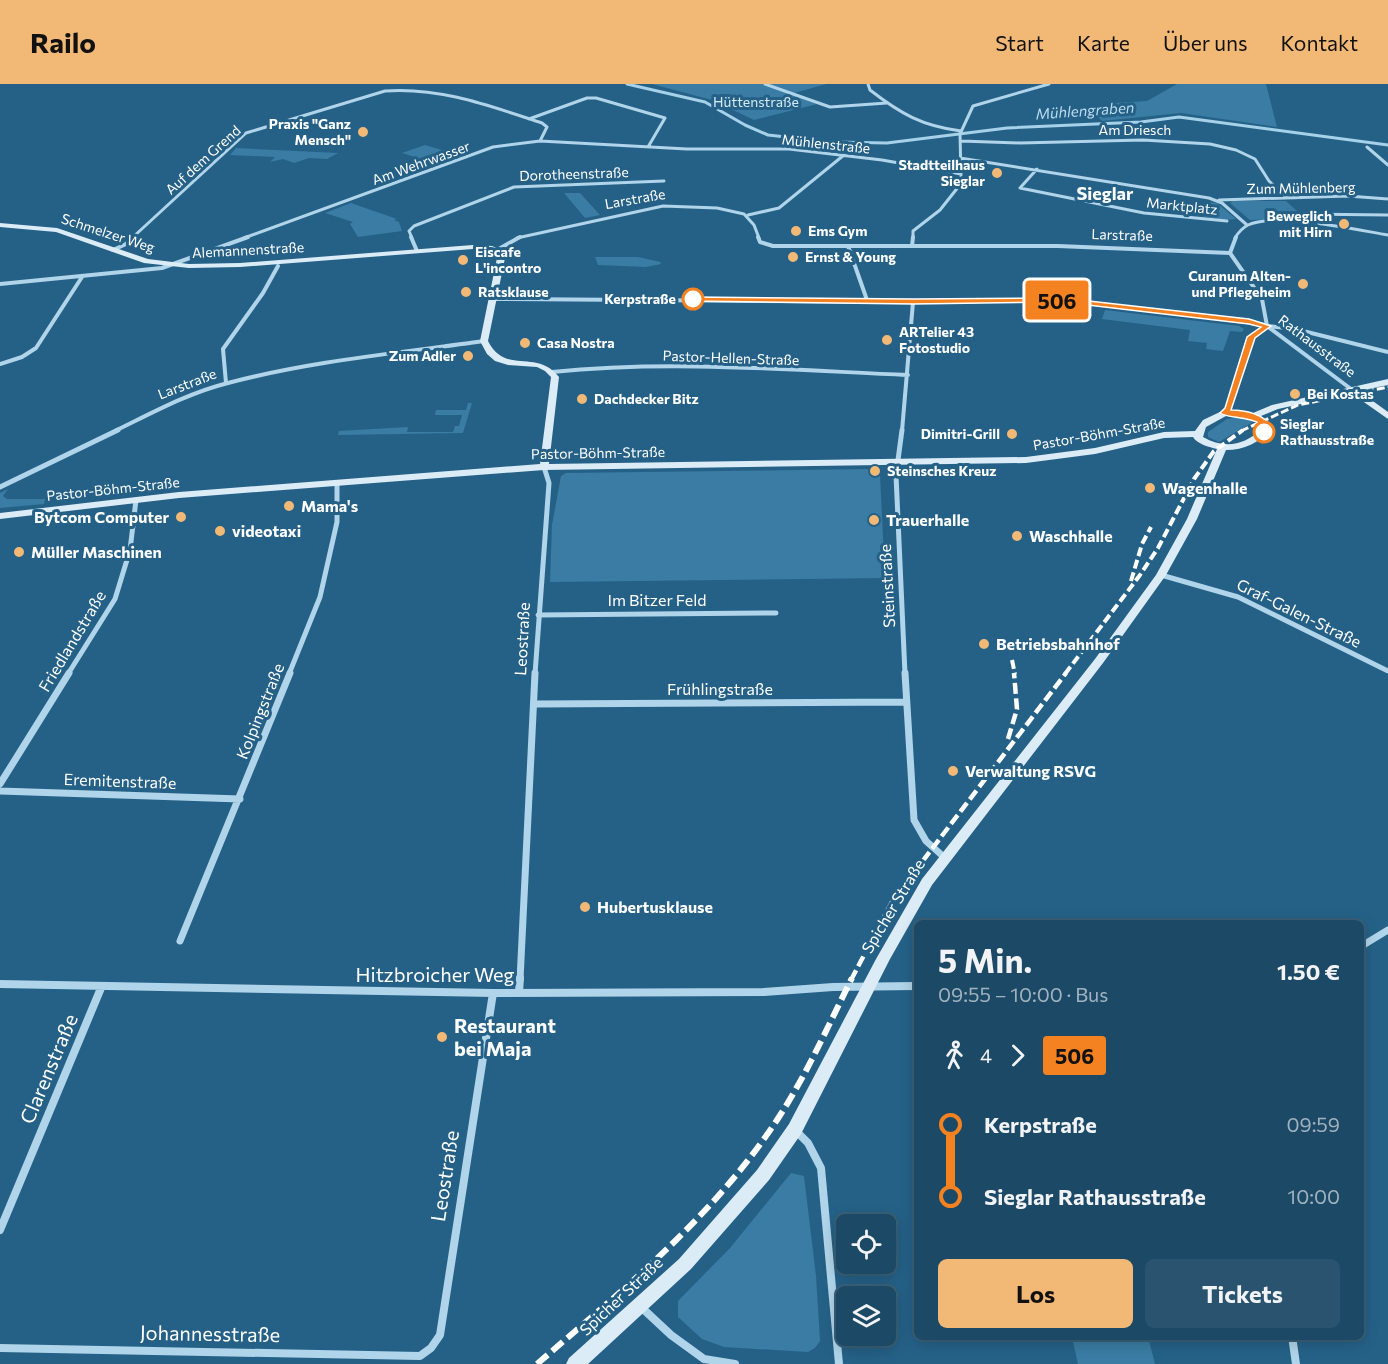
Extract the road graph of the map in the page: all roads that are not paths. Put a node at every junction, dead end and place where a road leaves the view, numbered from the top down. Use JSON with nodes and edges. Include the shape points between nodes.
{"nodes":[{"id":1,"x":765,"y":84,"type":"edge"},
{"id":2,"x":868,"y":84,"type":"edge"},
{"id":3,"x":1049,"y":84,"type":"edge"},
{"id":4,"x":405,"y":87,"type":"edge"},
{"id":5,"x":887,"y":103,"type":"junction"},
{"id":6,"x":529,"y":119,"type":"junction"},
{"id":7,"x":960,"y":136,"type":"junction"},
{"id":8,"x":540,"y":141,"type":"junction"},
{"id":9,"x":648,"y":147,"type":"junction"},
{"id":10,"x":1367,"y":147,"type":"dead end"},
{"id":11,"x":687,"y":149,"type":"joint"},
{"id":12,"x":844,"y":155,"type":"junction"},
{"id":13,"x":960,"y":159,"type":"junction"},
{"id":14,"x":1388,"y":165,"type":"edge"},
{"id":15,"x":1037,"y":169,"type":"junction"},
{"id":16,"x":961,"y":174,"type":"junction"},
{"id":17,"x":664,"y":181,"type":"dead end"},
{"id":18,"x":1286,"y":197,"type":"junction"},
{"id":19,"x":1388,"y":199,"type":"edge"},
{"id":20,"x":1215,"y":200,"type":"junction"},
{"id":21,"x":1301,"y":214,"type":"dead end"},
{"id":22,"x":748,"y":215,"type":"junction"},
{"id":23,"x":1388,"y":215,"type":"edge"},
{"id":24,"x":1227,"y":221,"type":"dead end"},
{"id":25,"x":0,"y":225,"type":"edge"},
{"id":26,"x":1247,"y":225,"type":"junction"},
{"id":27,"x":1388,"y":235,"type":"edge"},
{"id":28,"x":848,"y":246,"type":"junction"},
{"id":29,"x":912,"y":246,"type":"junction"},
{"id":30,"x":114,"y":250,"type":"junction"},
{"id":31,"x":497,"y":250,"type":"junction"},
{"id":32,"x":417,"y":251,"type":"junction"},
{"id":33,"x":1230,"y":253,"type":"junction"},
{"id":34,"x":172,"y":265,"type":"junction"},
{"id":35,"x":278,"y":266,"type":"dead end"},
{"id":36,"x":82,"y":277,"type":"junction"},
{"id":37,"x":0,"y":284,"type":"edge"},
{"id":38,"x":494,"y":299,"type":"junction"},
{"id":39,"x":867,"y":300,"type":"junction"},
{"id":40,"x":913,"y":302,"type":"junction"},
{"id":41,"x":1267,"y":326,"type":"junction"},
{"id":42,"x":484,"y":341,"type":"junction"},
{"id":43,"x":1388,"y":352,"type":"edge"},
{"id":44,"x":0,"y":364,"type":"edge"},
{"id":45,"x":552,"y":372,"type":"junction"},
{"id":46,"x":909,"y":375,"type":"junction"},
{"id":47,"x":1388,"y":382,"type":"edge"},
{"id":48,"x":226,"y":383,"type":"junction"},
{"id":49,"x":1351,"y":389,"type":"junction"},
{"id":50,"x":1225,"y":413,"type":"junction"},
{"id":51,"x":1388,"y":416,"type":"edge"},
{"id":52,"x":1254,"y":417,"type":"junction"},
{"id":53,"x":1197,"y":434,"type":"junction"},
{"id":54,"x":1222,"y":448,"type":"junction"},
{"id":55,"x":899,"y":463,"type":"junction"},
{"id":56,"x":544,"y":467,"type":"junction"},
{"id":57,"x":337,"y":483,"type":"junction"},
{"id":58,"x":0,"y":487,"type":"edge"},
{"id":59,"x":136,"y":500,"type":"junction"},
{"id":60,"x":0,"y":516,"type":"edge"},
{"id":61,"x":1161,"y":575,"type":"junction"},
{"id":62,"x":776,"y":613,"type":"dead end"},
{"id":63,"x":538,"y":615,"type":"junction"},
{"id":64,"x":1388,"y":671,"type":"edge"},
{"id":65,"x":906,"y":702,"type":"junction"},
{"id":66,"x":535,"y":704,"type":"junction"},
{"id":67,"x":0,"y":784,"type":"edge"},
{"id":68,"x":0,"y":791,"type":"edge"},
{"id":69,"x":240,"y":799,"type":"junction"},
{"id":70,"x":945,"y":858,"type":"junction"},
{"id":71,"x":1388,"y":930,"type":"edge"},
{"id":72,"x":180,"y":941,"type":"dead end"},
{"id":73,"x":1364,"y":945,"type":"edge"},
{"id":74,"x":0,"y":984,"type":"edge"},
{"id":75,"x":869,"y":986,"type":"junction"},
{"id":76,"x":914,"y":986,"type":"edge"},
{"id":77,"x":101,"y":987,"type":"junction"},
{"id":78,"x":519,"y":992,"type":"junction"},
{"id":79,"x":493,"y":993,"type":"junction"},
{"id":80,"x":795,"y":1129,"type":"junction"},
{"id":81,"x":0,"y":1230,"type":"edge"},
{"id":82,"x":640,"y":1305,"type":"junction"},
{"id":83,"x":1293,"y":1340,"type":"edge"},
{"id":84,"x":0,"y":1348,"type":"edge"},
{"id":85,"x":420,"y":1356,"type":"joint"},
{"id":86,"x":575,"y":1364,"type":"edge"},
{"id":87,"x":735,"y":1364,"type":"edge"},
{"id":88,"x":838,"y":1364,"type":"edge"},
{"id":89,"x":1296,"y":1364,"type":"edge"}],
"edges":[{"from":1,"to":5,"type":"street","via":[[830,107]]},
{"from":2,"to":5,"type":"street"},
{"from":3,"to":7,"type":"street","via":[[975,104]]},
{"from":4,"to":6,"type":"street","name":"Auf dem Grend","via":[[437,92]]},
{"from":4,"to":30,"type":"street","name":"Auf dem Grend","via":[[246,134],[126,244]]},
{"from":5,"to":7,"type":"street","via":[[917,123]]},
{"from":6,"to":8,"type":"street","via":[[547,127]]},
{"from":6,"to":9,"type":"street","via":[[596,98],[665,118]]},
{"from":7,"to":13,"type":"street"},
{"from":7,"to":18,"type":"street","name":"Am Driesch","via":[[1022,143],[1204,143],[1255,158],[1268,180]]},
{"from":8,"to":9,"type":"street","name":"Am Wehrwasser"},
{"from":8,"to":34,"type":"street","name":"Am Wehrwasser","via":[[494,147]]},
{"from":9,"to":11,"type":"street","name":"Am Wehrwasser"},
{"from":10,"to":14,"type":"street"},
{"from":11,"to":12,"type":"street","name":"Mühlenstraße","via":[[789,149]]},
{"from":12,"to":16,"type":"street","name":"Mühlenstraße"},
{"from":12,"to":22,"type":"street","via":[[779,208]]},
{"from":13,"to":15,"type":"street","name":"Marktplatz"},
{"from":13,"to":16,"type":"street"},
{"from":15,"to":20,"type":"street","name":"Marktplatz"},
{"from":15,"to":24,"type":"street","name":"Marktplatz","via":[[1020,188],[1153,215]]},
{"from":16,"to":29,"type":"street","via":[[959,186],[948,202],[913,231]]},
{"from":17,"to":32,"type":"street","name":"Dorotheenstraße","via":[[514,187],[414,226],[409,231]]},
{"from":18,"to":19,"type":"street","name":"Zum Mühlenberg"},
{"from":18,"to":20,"type":"street","name":"Zum Mühlenberg"},
{"from":20,"to":26,"type":"street","name":"Marktplatz"},
{"from":21,"to":23,"type":"street","name":"Zum Mühlenberg"},
{"from":22,"to":28,"type":"street","name":"Larstraße","via":[[760,242],[767,245]]},
{"from":22,"to":31,"type":"street","name":"Larstraße","via":[[717,208],[654,207],[521,236]]},
{"from":25,"to":30,"type":"street","name":"Schmelzer Weg","via":[[57,230]]},
{"from":26,"to":27,"type":"street","via":[[1283,222]]},
{"from":26,"to":33,"type":"street"},
{"from":28,"to":29,"type":"street","name":"Larstraße"},
{"from":28,"to":39,"type":"street"},
{"from":29,"to":33,"type":"street","name":"Larstraße","via":[[1104,247]]},
{"from":30,"to":34,"type":"street","name":"Schmelzer Weg"},
{"from":31,"to":32,"type":"street","name":"Alemannenstraße","via":[[473,247]]},
{"from":31,"to":38,"type":"street","via":[[501,258]]},
{"from":32,"to":34,"type":"street","name":"Alemannenstraße","via":[[240,265]]},
{"from":33,"to":41,"type":"street","name":"Rathausstraße","via":[[1262,298]]},
{"from":34,"to":36,"type":"street","name":"Alemannenstraße"},
{"from":35,"to":48,"type":"street","via":[[223,349]]},
{"from":36,"to":37,"type":"street","name":"Alemannenstraße"},
{"from":36,"to":44,"type":"street","via":[[36,348]]},
{"from":38,"to":39,"type":"street"},
{"from":38,"to":42,"type":"street"},
{"from":39,"to":40,"type":"street"},
{"from":40,"to":41,"type":"street","via":[[1076,301]]},
{"from":40,"to":46,"type":"street","name":"Steinstraße"},
{"from":41,"to":43,"type":"street"},
{"from":41,"to":49,"type":"street","name":"Rathausstraße"},
{"from":41,"to":50,"type":"street","via":[[1251,337]]},
{"from":42,"to":45,"type":"street","via":[[495,360],[535,365]]},
{"from":42,"to":48,"type":"street","name":"Larstraße","via":[[291,369]]},
{"from":45,"to":46,"type":"street","name":"Pastor-Hellen-Straße","via":[[592,367],[682,366]]},
{"from":45,"to":56,"type":"street","name":"Leostraße","via":[[555,377]]},
{"from":46,"to":55,"type":"street","name":"Steinstraße"},
{"from":47,"to":49,"type":"street"},
{"from":48,"to":58,"type":"street","name":"Larstraße","via":[[179,400]]},
{"from":49,"to":51,"type":"street","name":"Rathausstraße"},
{"from":49,"to":52,"type":"street","via":[[1275,407]]},
{"from":50,"to":52,"type":"street"},
{"from":50,"to":53,"type":"street","via":[[1203,425]]},
{"from":52,"to":54,"type":"street","via":[[1267,427],[1264,432],[1244,446]]},
{"from":53,"to":54,"type":"street","via":[[1205,442]]},
{"from":53,"to":55,"type":"street","name":"Pastor-Böhm-Straße","via":[[1164,435],[1055,458]]},
{"from":54,"to":61,"type":"street","name":"Spicher Straße","via":[[1192,519]]},
{"from":55,"to":56,"type":"street","name":"Pastor-Böhm-Straße"},
{"from":55,"to":65,"type":"street","name":"Steinstraße","via":[[896,501]]},
{"from":56,"to":57,"type":"street","name":"Pastor-Böhm-Straße"},
{"from":56,"to":63,"type":"street","name":"Leostraße","via":[[549,483]]},
{"from":57,"to":59,"type":"street","name":"Pastor-Böhm-Straße"},
{"from":57,"to":69,"type":"street","name":"Kolpingstraße","via":[[337,522],[320,597]]},
{"from":59,"to":60,"type":"street","name":"Pastor-Böhm-Straße"},
{"from":59,"to":67,"type":"street","name":"Friedlandstraße","via":[[134,532],[115,599]]},
{"from":61,"to":64,"type":"street","name":"Graf-Galen-Straße","via":[[1238,597]]},
{"from":61,"to":70,"type":"street","name":"Spicher Straße"},
{"from":62,"to":63,"type":"street","name":"Im Bitzer Feld"},
{"from":63,"to":66,"type":"street","name":"Leostraße"},
{"from":65,"to":66,"type":"street","name":"Frühlingstraße"},
{"from":65,"to":70,"type":"street","name":"Steinstraße","via":[[914,820],[926,841]]},
{"from":66,"to":78,"type":"street","name":"Leostraße"},
{"from":68,"to":69,"type":"street","name":"Eremitenstraße"},
{"from":69,"to":72,"type":"street","name":"Kolpingstraße"},
{"from":70,"to":75,"type":"street","name":"Spicher Straße","via":[[927,882]]},
{"from":71,"to":73,"type":"street"},
{"from":74,"to":77,"type":"street","name":"Hitzbroicher Weg"},
{"from":75,"to":76,"type":"street","name":"Hitzbroicher Weg"},
{"from":75,"to":78,"type":"street","name":"Hitzbroicher Weg","via":[[764,992]]},
{"from":75,"to":80,"type":"street","name":"Spicher Straße"},
{"from":77,"to":79,"type":"street","name":"Hitzbroicher Weg"},
{"from":77,"to":81,"type":"street","name":"Clarenstraße"},
{"from":78,"to":79,"type":"street","name":"Hitzbroicher Weg"},
{"from":79,"to":85,"type":"street","name":"Leostraße","via":[[440,1335]]},
{"from":80,"to":82,"type":"street","name":"Spicher Straße","via":[[763,1175],[724,1220],[685,1264]]},
{"from":80,"to":88,"type":"street","via":[[808,1143],[821,1168]]},
{"from":82,"to":86,"type":"street","name":"Spicher Straße"},
{"from":82,"to":87,"type":"street","via":[[704,1359]]},
{"from":83,"to":89,"type":"street"},
{"from":84,"to":85,"type":"street","name":"Johannesstraße"}]}
